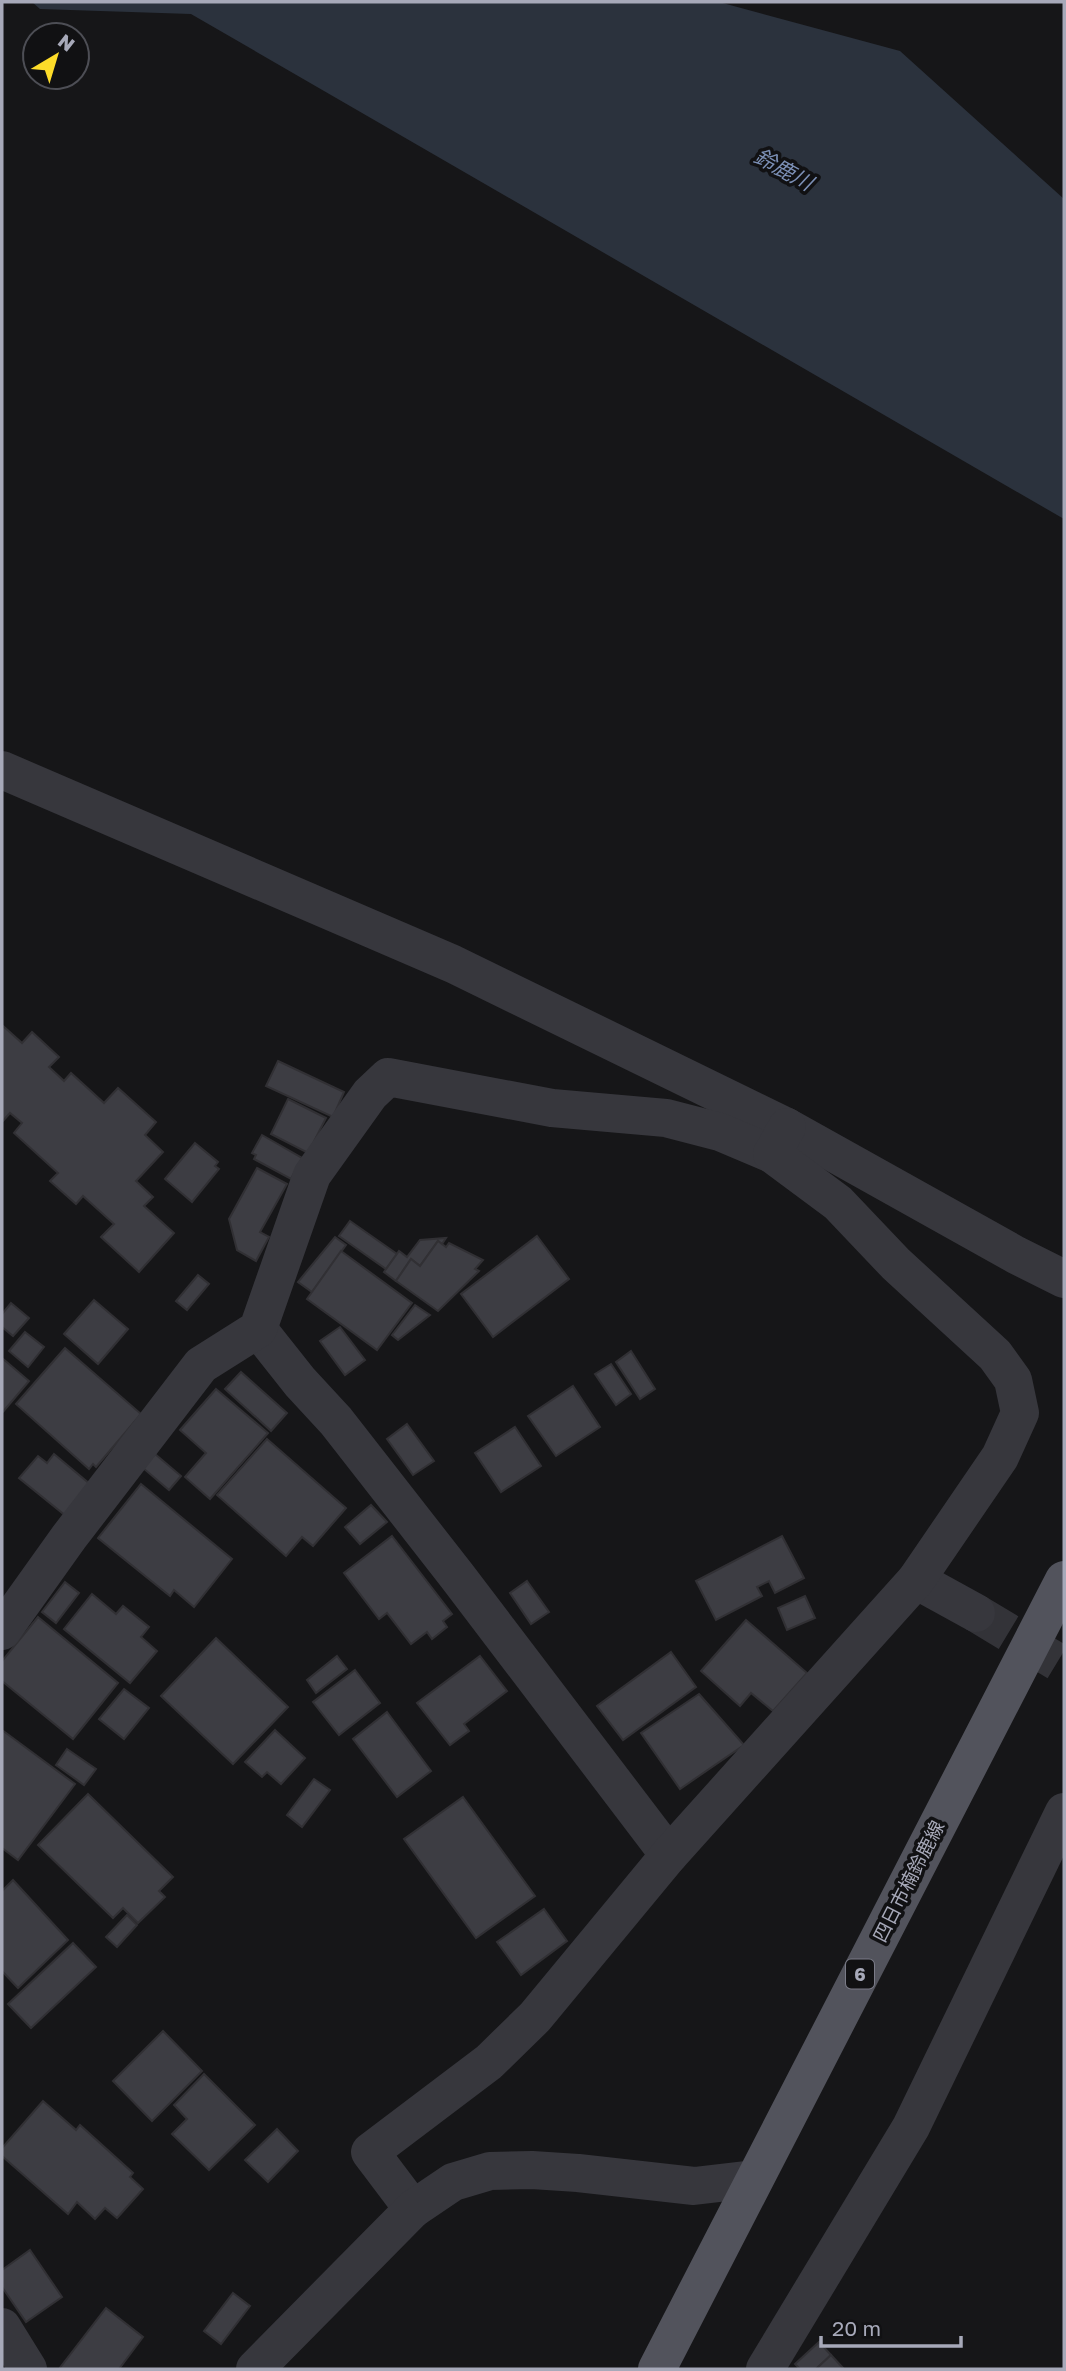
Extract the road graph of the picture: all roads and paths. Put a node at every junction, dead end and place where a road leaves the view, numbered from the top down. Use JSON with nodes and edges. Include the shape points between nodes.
{"nodes":[{"id":1,"x":2,"y":770,"type":"edge"},
{"id":2,"x":779,"y":1140,"type":"junction"},
{"id":3,"x":1064,"y":1279,"type":"edge"},
{"id":4,"x":258,"y":1329,"type":"junction"},
{"id":5,"x":916,"y":1580,"type":"junction"},
{"id":6,"x":1064,"y":1580,"type":"edge"},
{"id":7,"x":976,"y":1613,"type":"tunnel mouth"},
{"id":8,"x":2,"y":1630,"type":"edge"},
{"id":9,"x":1064,"y":1812,"type":"edge"},
{"id":10,"x":668,"y":1855,"type":"junction"},
{"id":11,"x":754,"y":2179,"type":"junction"},
{"id":12,"x":413,"y":2209,"type":"junction"},
{"id":13,"x":2,"y":2327,"type":"edge"},
{"id":14,"x":28,"y":2369,"type":"edge"},
{"id":15,"x":255,"y":2369,"type":"edge"},
{"id":16,"x":657,"y":2369,"type":"edge"},
{"id":17,"x":765,"y":2369,"type":"edge"}],
"edges":[{"from":1,"to":2,"type":"street","via":[[453,964]]},
{"from":2,"to":3,"type":"street"},
{"from":2,"to":4,"type":"street","via":[[666,1118],[552,1108],[388,1077],[370,1094],[312,1175]]},
{"from":2,"to":5,"type":"street","via":[[896,1264],[995,1355],[1016,1388],[1020,1413],[1000,1457]]},
{"from":4,"to":8,"type":"street","via":[[201,1365]]},
{"from":4,"to":10,"type":"street","via":[[457,1576]]},
{"from":5,"to":7,"type":"street"},
{"from":5,"to":10,"type":"street"},
{"from":6,"to":11,"type":"main road","name":"四日市楠鈴鹿線","number":"6"},
{"from":9,"to":17,"type":"street","via":[[911,2126]]},
{"from":10,"to":12,"type":"street","via":[[526,2026],[489,2062],[370,2152]]},
{"from":11,"to":12,"type":"street","via":[[694,2186],[578,2173],[490,2171],[453,2182]]},
{"from":11,"to":16,"type":"main road","name":"四日市楠鈴鹿線","number":"6"},
{"from":12,"to":15,"type":"street"},
{"from":13,"to":14,"type":"street"}]}
